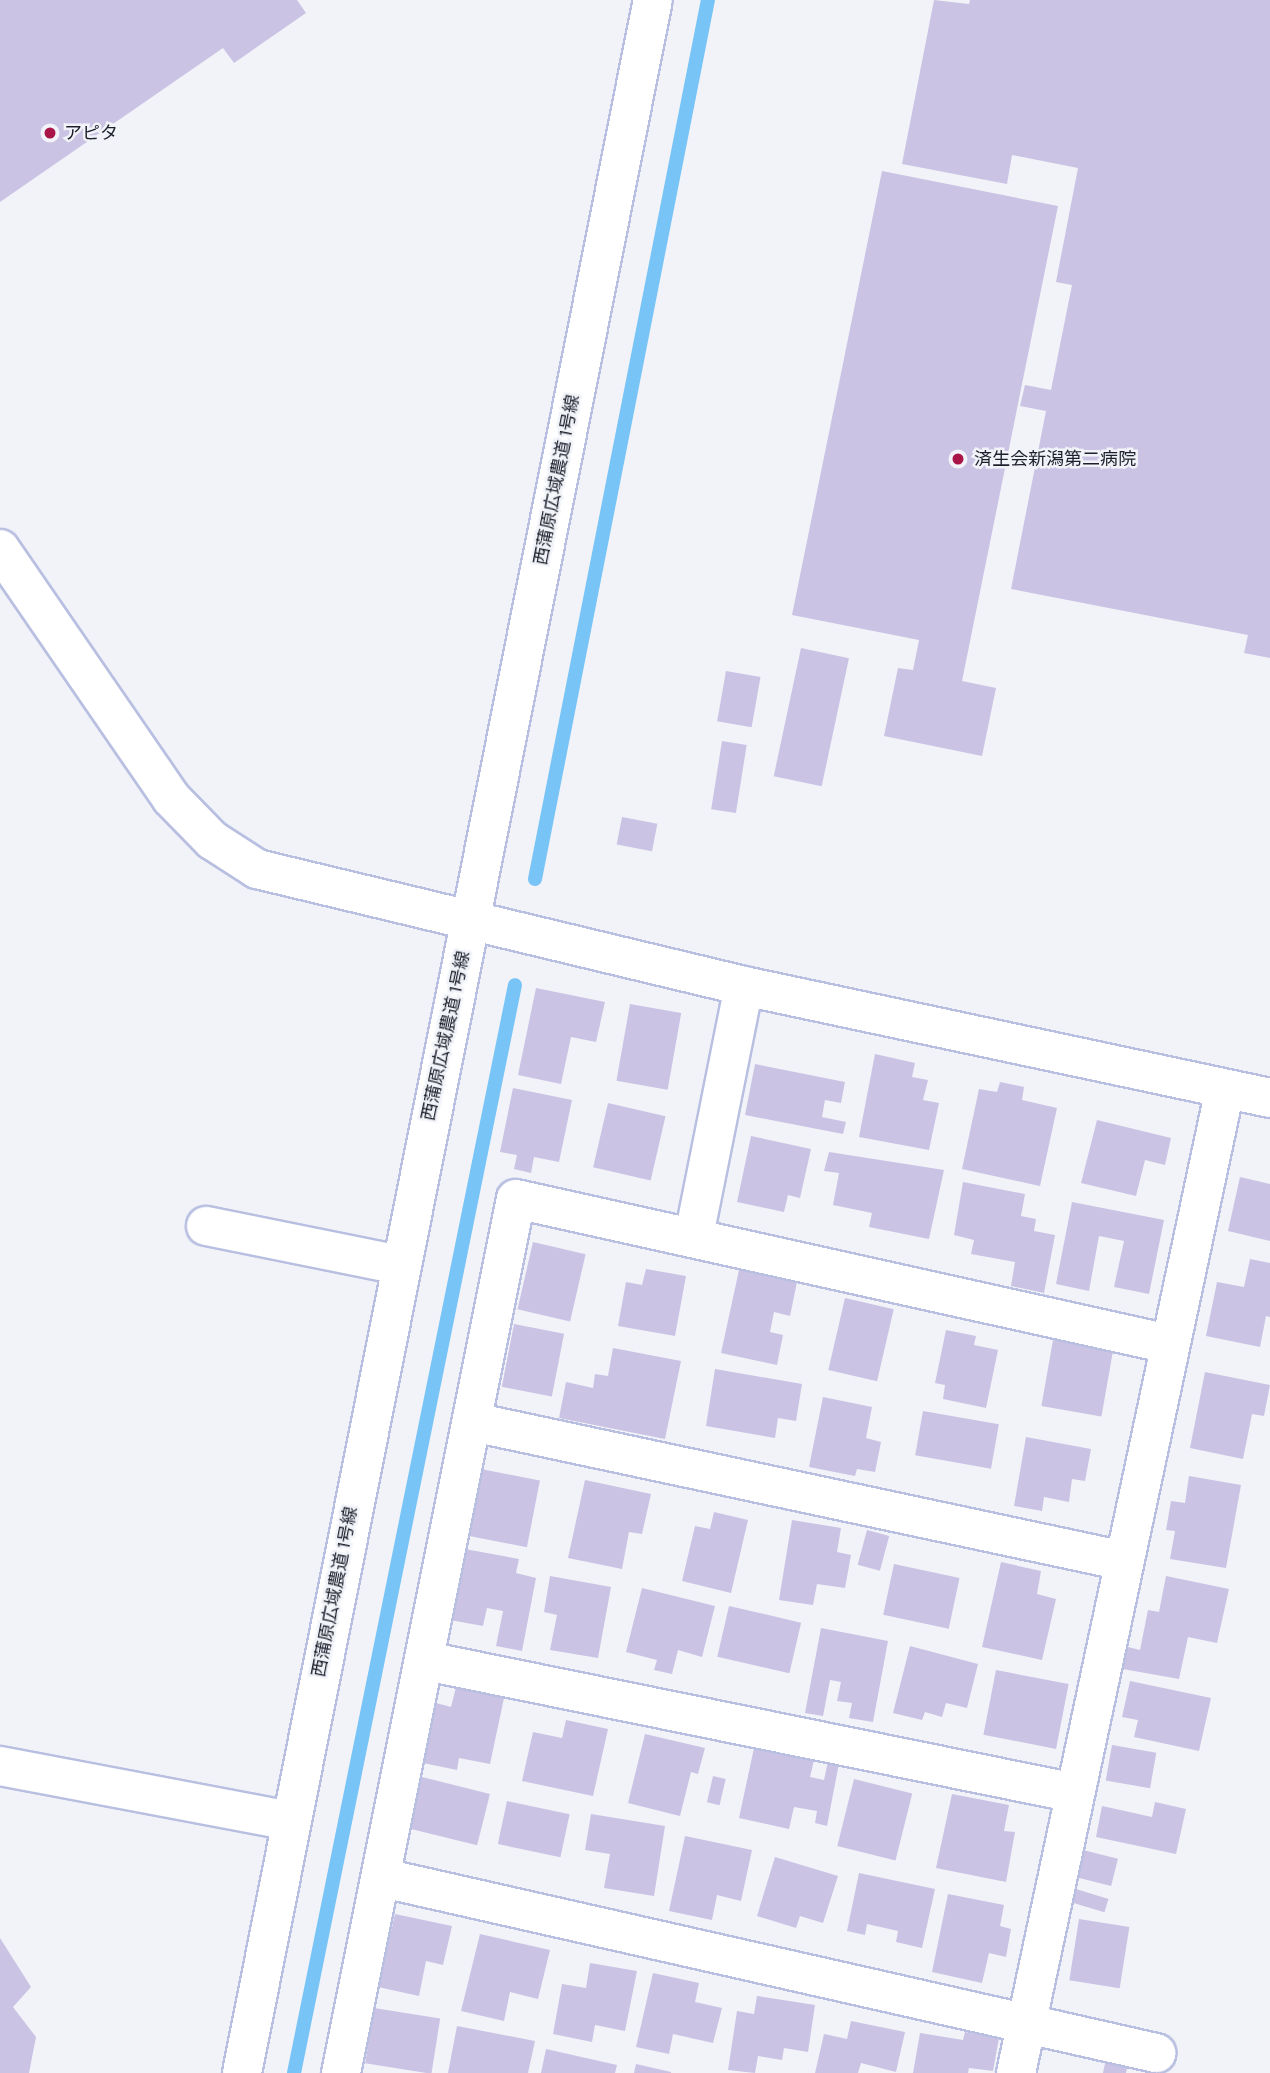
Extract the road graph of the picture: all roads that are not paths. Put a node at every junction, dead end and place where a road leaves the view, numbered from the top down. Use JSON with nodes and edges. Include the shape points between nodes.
{"nodes":[{"id":1,"x":653,"y":0,"type":"edge"},
{"id":2,"x":0,"y":549,"type":"edge"},
{"id":3,"x":470,"y":917,"type":"junction"},
{"id":4,"x":744,"y":986,"type":"junction"},
{"id":5,"x":1225,"y":1089,"type":"junction"},
{"id":6,"x":1270,"y":1098,"type":"edge"},
{"id":7,"x":206,"y":1226,"type":"dead end"},
{"id":8,"x":694,"y":1236,"type":"junction"},
{"id":9,"x":399,"y":1265,"type":"junction"},
{"id":10,"x":1169,"y":1344,"type":"junction"},
{"id":11,"x":473,"y":1422,"type":"junction"},
{"id":12,"x":1124,"y":1561,"type":"junction"},
{"id":13,"x":426,"y":1661,"type":"junction"},
{"id":14,"x":0,"y":1766,"type":"edge"},
{"id":15,"x":1075,"y":1793,"type":"junction"},
{"id":16,"x":290,"y":1821,"type":"junction"},
{"id":17,"x":383,"y":1878,"type":"junction"},
{"id":18,"x":1027,"y":2024,"type":"junction"},
{"id":19,"x":1156,"y":2053,"type":"dead end"},
{"id":20,"x":242,"y":2073,"type":"edge"},
{"id":21,"x":341,"y":2073,"type":"edge"},
{"id":22,"x":1016,"y":2073,"type":"edge"}],
"edges":[{"from":1,"to":3,"type":"street","name":"西蒲原広域農道 1号線"},
{"from":2,"to":3,"type":"street","via":[[171,798],[212,840],[257,869]]},
{"from":3,"to":4,"type":"street"},
{"from":3,"to":9,"type":"street","name":"西蒲原広域農道 1号線"},
{"from":4,"to":5,"type":"street"},
{"from":4,"to":8,"type":"street"},
{"from":5,"to":6,"type":"street"},
{"from":5,"to":10,"type":"street"},
{"from":7,"to":9,"type":"street"},
{"from":8,"to":10,"type":"street"},
{"from":8,"to":11,"type":"street","via":[[516,1199]]},
{"from":9,"to":16,"type":"street","name":"西蒲原広域農道 1号線"},
{"from":10,"to":12,"type":"street"},
{"from":11,"to":12,"type":"street"},
{"from":11,"to":13,"type":"street"},
{"from":12,"to":15,"type":"street"},
{"from":13,"to":15,"type":"street"},
{"from":13,"to":17,"type":"street"},
{"from":14,"to":16,"type":"street"},
{"from":15,"to":18,"type":"street"},
{"from":16,"to":20,"type":"street","name":"西蒲原広域農道 1号線"},
{"from":17,"to":18,"type":"street"},
{"from":17,"to":21,"type":"street"},
{"from":18,"to":19,"type":"street"},
{"from":18,"to":22,"type":"street"}]}
